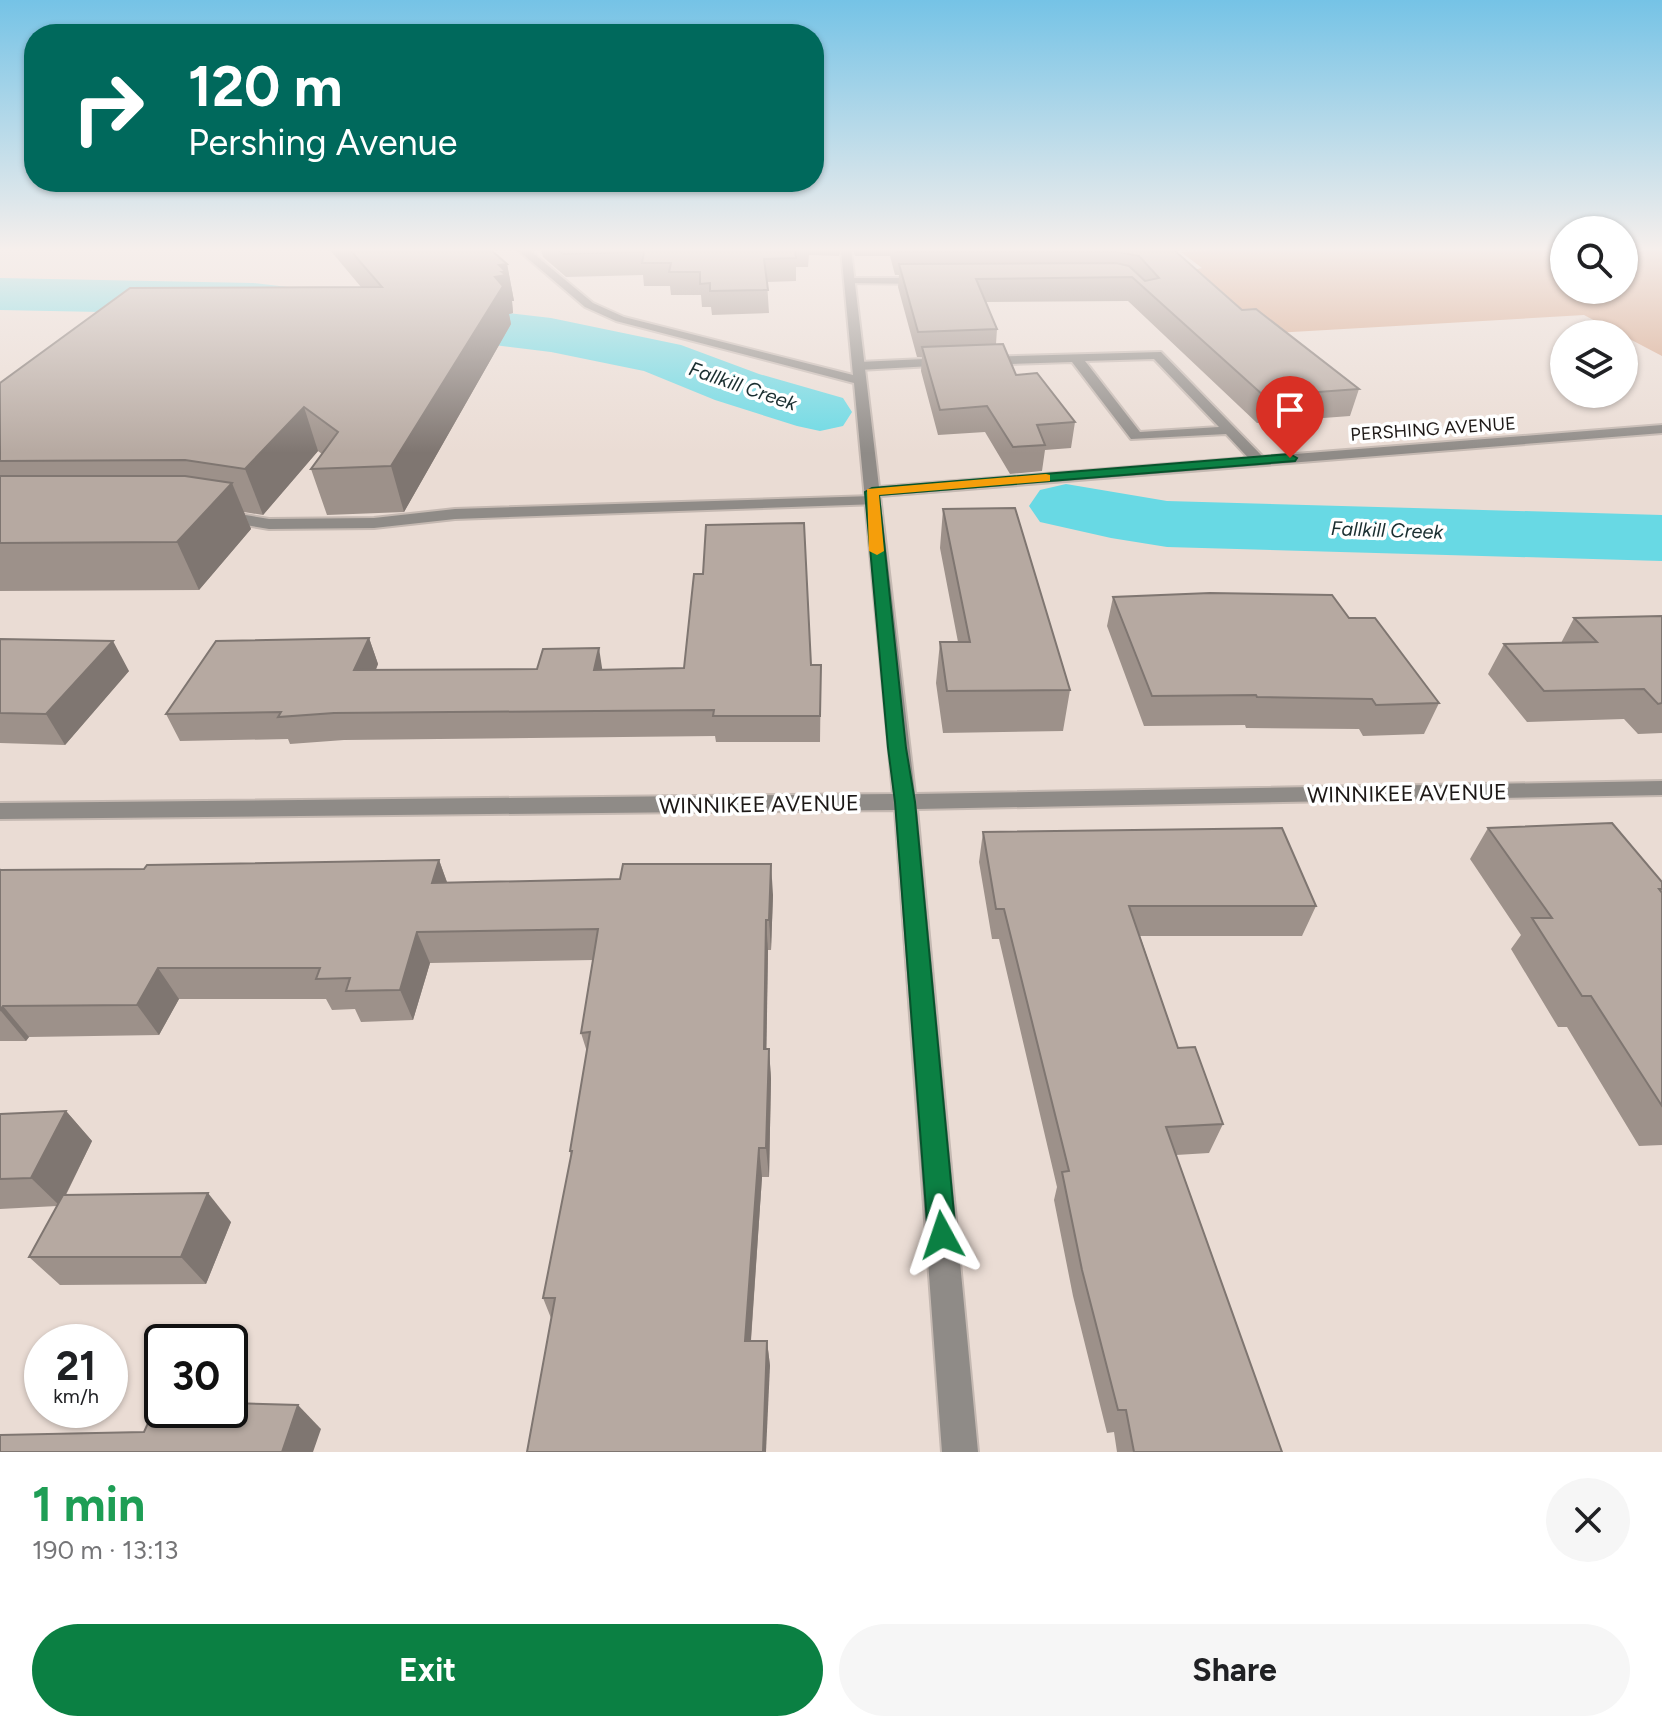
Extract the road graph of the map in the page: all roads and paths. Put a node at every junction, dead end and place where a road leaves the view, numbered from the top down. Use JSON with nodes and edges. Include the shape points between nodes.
{"nodes":[{"id":1,"x":617,"y":318,"type":"edge"},
{"id":2,"x":853,"y":318,"type":"edge"},
{"id":3,"x":1075,"y":357,"type":"junction"},
{"id":4,"x":859,"y":366,"type":"junction"},
{"id":5,"x":860,"y":381,"type":"junction"},
{"id":6,"x":1662,"y":429,"type":"edge"},
{"id":7,"x":1230,"y":430,"type":"junction"},
{"id":8,"x":1259,"y":461,"type":"junction"},
{"id":9,"x":872,"y":497,"type":"junction"},
{"id":10,"x":205,"y":514,"type":"edge"},
{"id":11,"x":1659,"y":792,"type":"edge"},
{"id":12,"x":905,"y":802,"type":"junction"},
{"id":13,"x":0,"y":811,"type":"edge"},
{"id":14,"x":960,"y":1452,"type":"edge"}],
"edges":[{"from":1,"to":5,"type":"street"},
{"from":2,"to":4,"type":"street"},
{"from":3,"to":4,"type":"street"},
{"from":3,"to":7,"type":"street","via":[[1157,355]]},
{"from":3,"to":7,"type":"street","via":[[1136,436]]},
{"from":4,"to":5,"type":"street"},
{"from":5,"to":9,"type":"street"},
{"from":6,"to":8,"type":"street","name":"PERSHING AVENUE"},
{"from":7,"to":8,"type":"street"},
{"from":8,"to":9,"type":"street","name":"PERSHING AVENUE"},
{"from":9,"to":10,"type":"street","name":"PERSHING AVENUE","via":[[455,514],[374,523],[269,524]]},
{"from":9,"to":12,"type":"street"},
{"from":11,"to":12,"type":"street","name":"WINNIKEE AVENUE"},
{"from":12,"to":13,"type":"street","name":"WINNIKEE AVENUE"},
{"from":12,"to":14,"type":"street"}]}
